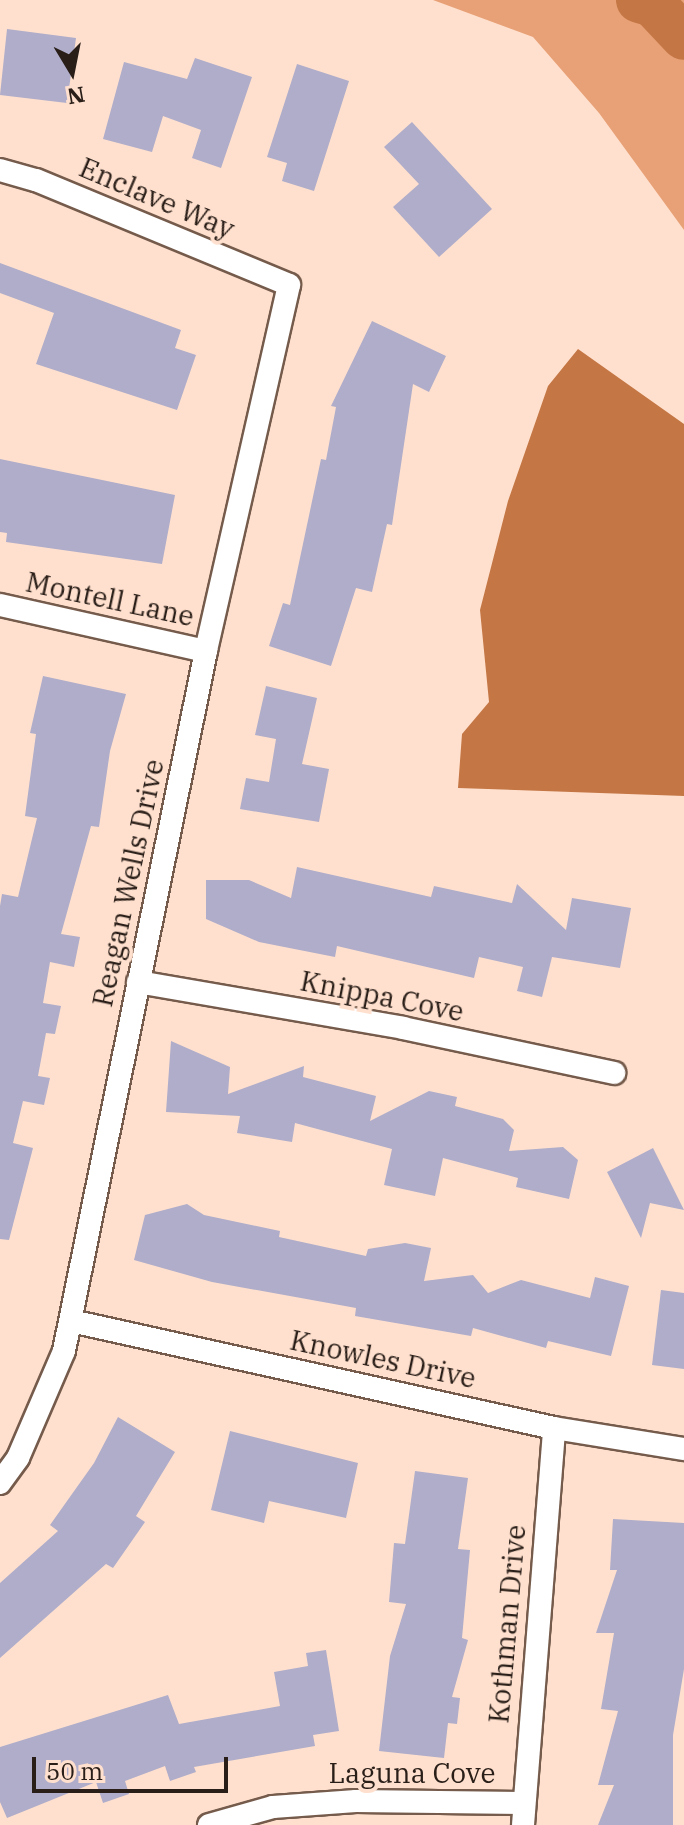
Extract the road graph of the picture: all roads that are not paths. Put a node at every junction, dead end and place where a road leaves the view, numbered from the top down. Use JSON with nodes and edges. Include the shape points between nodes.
{"nodes":[{"id":1,"x":0,"y":170,"type":"edge"},
{"id":2,"x":289,"y":285,"type":"joint"},
{"id":3,"x":0,"y":605,"type":"edge"},
{"id":4,"x":206,"y":651,"type":"junction"},
{"id":5,"x":138,"y":982,"type":"junction"},
{"id":6,"x":614,"y":1073,"type":"dead end"},
{"id":7,"x":71,"y":1321,"type":"junction"},
{"id":8,"x":554,"y":1428,"type":"junction"},
{"id":9,"x":684,"y":1449,"type":"edge"},
{"id":10,"x":0,"y":1483,"type":"edge"},
{"id":11,"x":522,"y":1814,"type":"edge"},
{"id":12,"x":209,"y":1825,"type":"edge"}],
"edges":[{"from":1,"to":2,"type":"street","name":"Enclave Way","via":[[36,180]]},
{"from":2,"to":4,"type":"street","name":"Reagan Wells Drive"},
{"from":3,"to":4,"type":"street","name":"Montell Lane"},
{"from":4,"to":5,"type":"street","name":"Reagan Wells Drive"},
{"from":5,"to":6,"type":"street","name":"Knippa Cove","via":[[403,1028]]},
{"from":5,"to":7,"type":"street","name":"Reagan Wells Drive"},
{"from":7,"to":8,"type":"street","name":"Knowles Drive"},
{"from":7,"to":10,"type":"street","name":"Reagan Wells Drive","via":[[64,1351],[18,1458]]},
{"from":8,"to":9,"type":"street","name":"Knowles Drive"},
{"from":8,"to":11,"type":"street","name":"Kothman Drive"},
{"from":11,"to":12,"type":"street","name":"Laguna Cove","via":[[439,1798],[273,1807]]}]}
